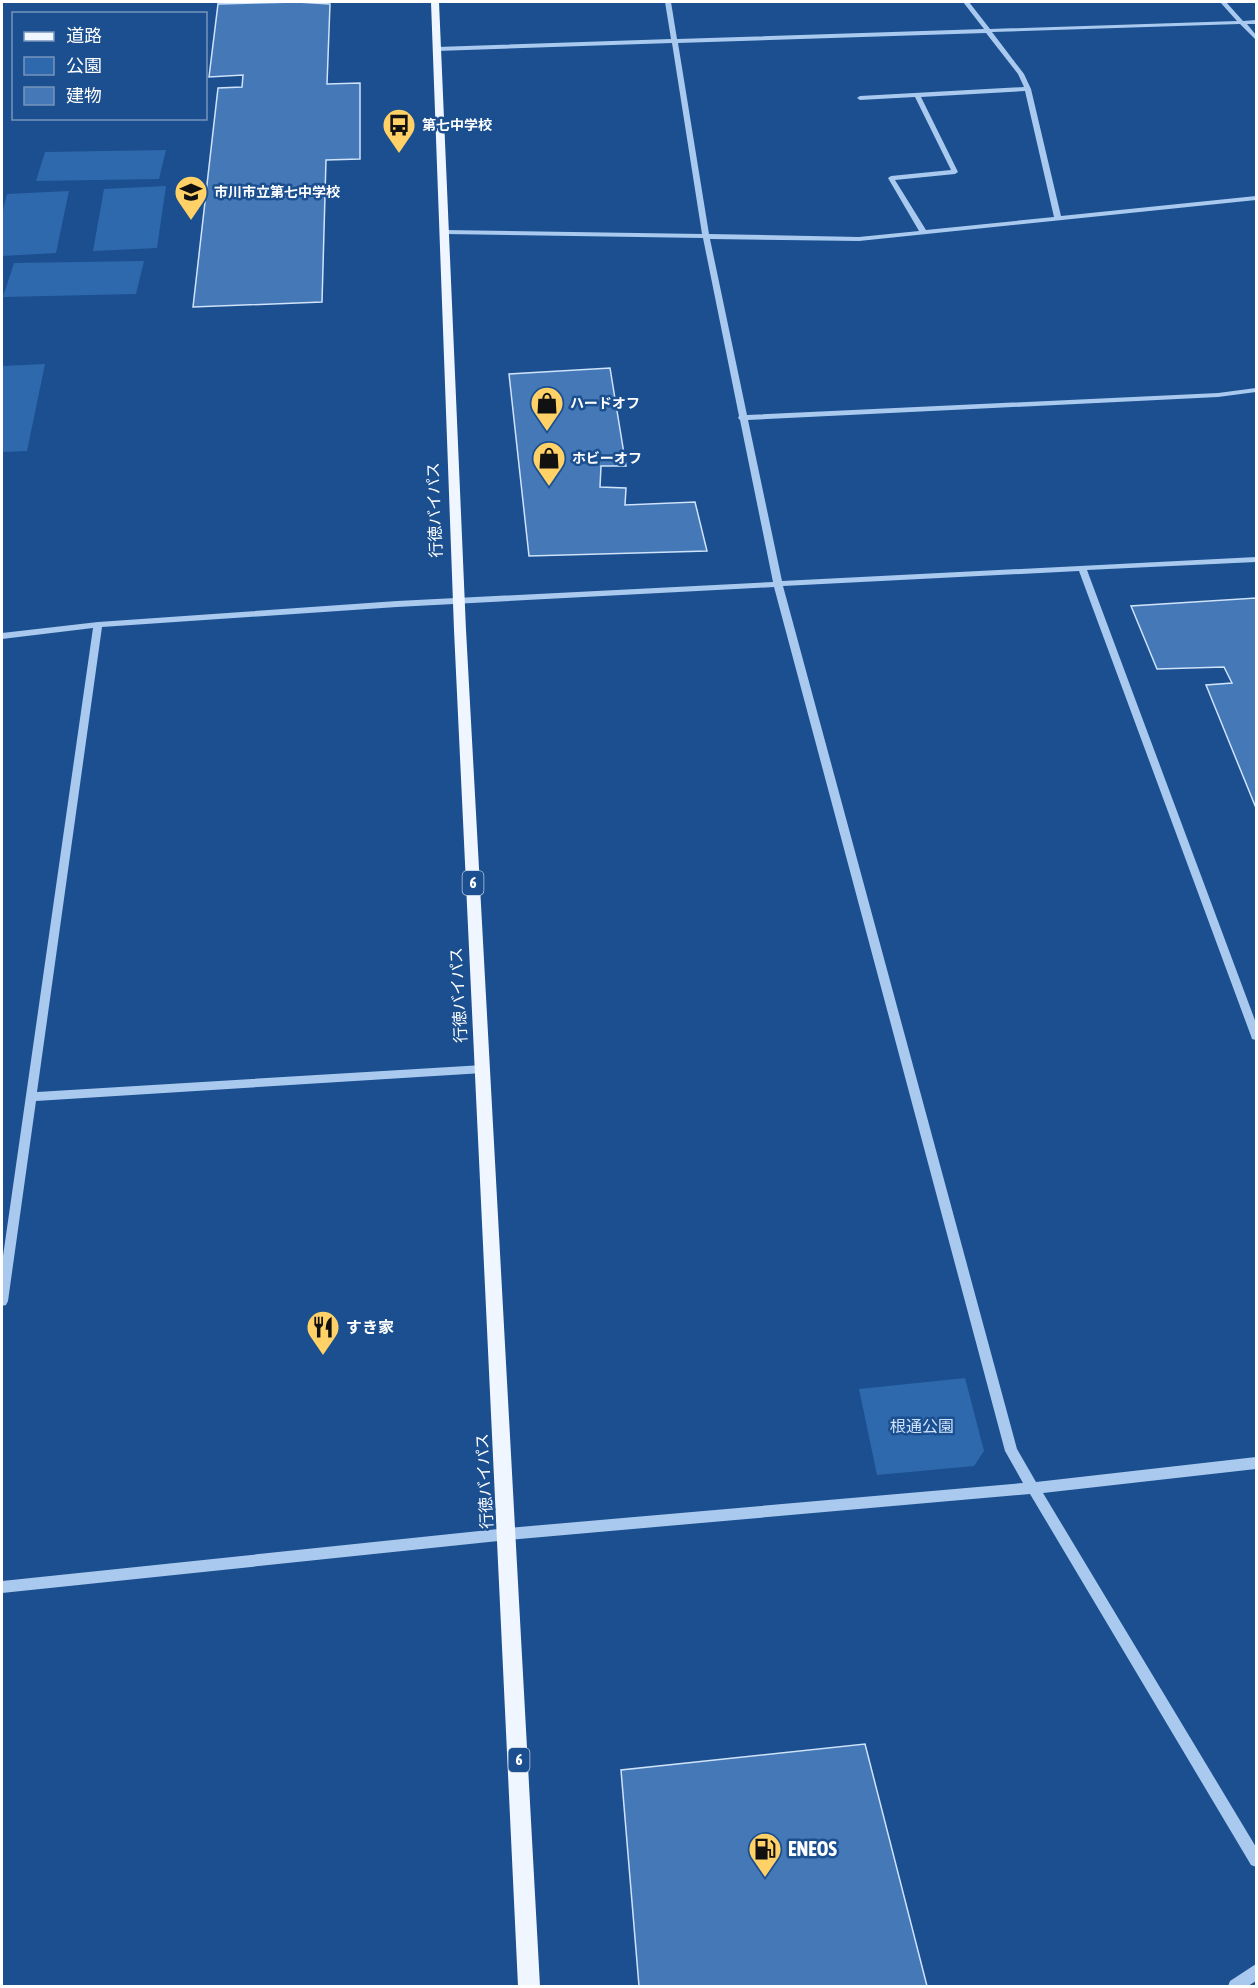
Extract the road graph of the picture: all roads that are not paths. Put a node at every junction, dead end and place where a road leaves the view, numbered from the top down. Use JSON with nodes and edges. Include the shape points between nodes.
{"nodes":[{"id":1,"x":435,"y":2,"type":"edge"},
{"id":2,"x":668,"y":2,"type":"edge"},
{"id":3,"x":966,"y":2,"type":"edge"},
{"id":4,"x":1223,"y":2,"type":"edge"},
{"id":5,"x":1257,"y":22,"type":"edge"},
{"id":6,"x":1244,"y":23,"type":"junction"},
{"id":7,"x":989,"y":30,"type":"junction"},
{"id":8,"x":1257,"y":38,"type":"edge"},
{"id":9,"x":676,"y":41,"type":"junction"},
{"id":10,"x":437,"y":50,"type":"junction"},
{"id":11,"x":1028,"y":89,"type":"junction"},
{"id":12,"x":917,"y":95,"type":"junction"},
{"id":13,"x":860,"y":98,"type":"dead end"},
{"id":14,"x":1257,"y":198,"type":"edge"},
{"id":15,"x":1058,"y":218,"type":"junction"},
{"id":16,"x":445,"y":232,"type":"junction"},
{"id":17,"x":924,"y":233,"type":"junction"},
{"id":18,"x":706,"y":237,"type":"junction"},
{"id":19,"x":1257,"y":390,"type":"edge"},
{"id":20,"x":742,"y":418,"type":"junction"},
{"id":21,"x":1257,"y":559,"type":"edge"},
{"id":22,"x":1082,"y":568,"type":"junction"},
{"id":23,"x":778,"y":584,"type":"junction"},
{"id":24,"x":459,"y":600,"type":"junction"},
{"id":25,"x":98,"y":625,"type":"junction"},
{"id":26,"x":2,"y":636,"type":"edge"},
{"id":27,"x":1257,"y":1036,"type":"edge"},
{"id":28,"x":483,"y":1069,"type":"junction"},
{"id":29,"x":31,"y":1098,"type":"junction"},
{"id":30,"x":2,"y":1301,"type":"edge"},
{"id":31,"x":1257,"y":1463,"type":"edge"},
{"id":32,"x":1033,"y":1488,"type":"junction"},
{"id":33,"x":508,"y":1534,"type":"junction"},
{"id":34,"x":2,"y":1587,"type":"edge"},
{"id":35,"x":1257,"y":1860,"type":"edge"},
{"id":36,"x":1257,"y":1972,"type":"edge"},
{"id":37,"x":530,"y":1986,"type":"edge"},
{"id":38,"x":1235,"y":1986,"type":"edge"}],
"edges":[{"from":1,"to":10,"type":"main road","name":"行徳バイパス","number":"6"},
{"from":2,"to":9,"type":"street"},
{"from":3,"to":7,"type":"street"},
{"from":4,"to":6,"type":"street"},
{"from":5,"to":6,"type":"street"},
{"from":6,"to":7,"type":"street"},
{"from":6,"to":8,"type":"street"},
{"from":7,"to":9,"type":"street"},
{"from":7,"to":11,"type":"street"},
{"from":9,"to":10,"type":"street"},
{"from":9,"to":18,"type":"street"},
{"from":10,"to":16,"type":"main road","name":"行徳バイパス","number":"6"},
{"from":11,"to":12,"type":"street"},
{"from":11,"to":15,"type":"street"},
{"from":12,"to":13,"type":"street"},
{"from":12,"to":17,"type":"street","via":[[955,172],[891,178]]},
{"from":14,"to":15,"type":"street"},
{"from":15,"to":17,"type":"street"},
{"from":16,"to":18,"type":"street"},
{"from":16,"to":24,"type":"main road","name":"行徳バイパス","number":"6"},
{"from":17,"to":18,"type":"street","via":[[859,239]]},
{"from":18,"to":20,"type":"street"},
{"from":19,"to":20,"type":"street"},
{"from":20,"to":23,"type":"street"},
{"from":21,"to":22,"type":"street"},
{"from":22,"to":23,"type":"street"},
{"from":22,"to":27,"type":"street"},
{"from":23,"to":24,"type":"street"},
{"from":23,"to":32,"type":"street","via":[[1011,1451]]},
{"from":24,"to":25,"type":"street"},
{"from":24,"to":28,"type":"main road","name":"行徳バイパス","number":"6"},
{"from":25,"to":26,"type":"street"},
{"from":25,"to":29,"type":"street"},
{"from":28,"to":29,"type":"street"},
{"from":28,"to":33,"type":"main road","name":"行徳バイパス","number":"6"},
{"from":29,"to":30,"type":"street"},
{"from":31,"to":32,"type":"street"},
{"from":32,"to":33,"type":"street"},
{"from":32,"to":35,"type":"street"},
{"from":33,"to":34,"type":"street"},
{"from":33,"to":37,"type":"main road","name":"行徳バイパス","number":"6"},
{"from":36,"to":38,"type":"street"}]}
